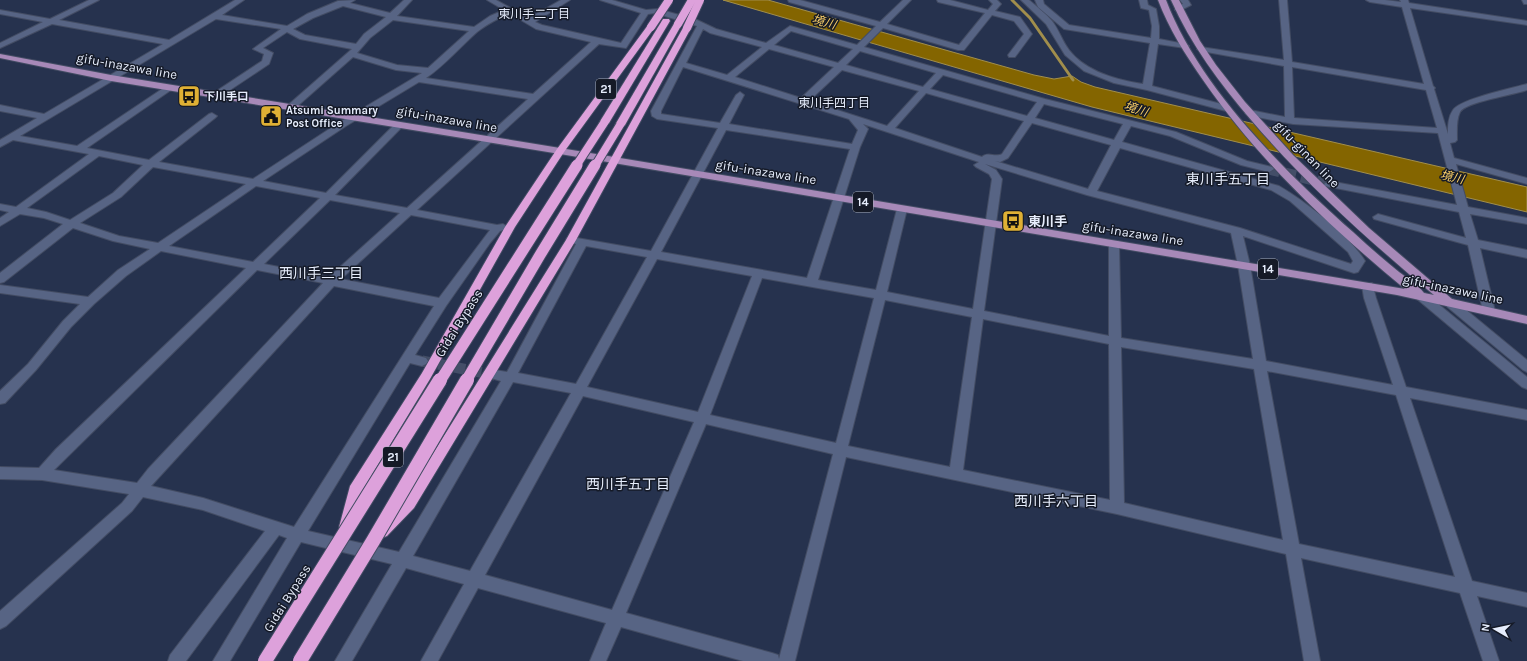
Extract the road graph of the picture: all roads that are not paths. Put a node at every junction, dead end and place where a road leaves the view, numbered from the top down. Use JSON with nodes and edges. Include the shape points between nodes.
{"nodes":[{"id":1,"x":95,"y":0,"type":"edge"},
{"id":2,"x":240,"y":0,"type":"edge"},
{"id":3,"x":330,"y":0,"type":"edge"},
{"id":4,"x":408,"y":0,"type":"edge"},
{"id":5,"x":491,"y":0,"type":"edge"},
{"id":6,"x":566,"y":0,"type":"edge"},
{"id":7,"x":604,"y":0,"type":"edge"},
{"id":8,"x":669,"y":0,"type":"edge"},
{"id":9,"x":677,"y":0,"type":"edge"},
{"id":10,"x":692,"y":0,"type":"edge"},
{"id":11,"x":700,"y":0,"type":"edge"},
{"id":12,"x":792,"y":0,"type":"edge"},
{"id":13,"x":822,"y":0,"type":"edge"},
{"id":14,"x":907,"y":0,"type":"edge"},
{"id":15,"x":941,"y":0,"type":"edge"},
{"id":16,"x":993,"y":0,"type":"edge"},
{"id":17,"x":1025,"y":0,"type":"edge"},
{"id":18,"x":1039,"y":0,"type":"edge"},
{"id":19,"x":1143,"y":0,"type":"edge"},
{"id":20,"x":1152,"y":0,"type":"edge"},
{"id":21,"x":1162,"y":0,"type":"edge"},
{"id":22,"x":1184,"y":0,"type":"edge"},
{"id":23,"x":1283,"y":0,"type":"edge"},
{"id":24,"x":1370,"y":0,"type":"edge"},
{"id":25,"x":347,"y":2,"type":"edge"},
{"id":26,"x":1404,"y":3,"type":"edge"},
{"id":27,"x":1176,"y":4,"type":"edge"},
{"id":28,"x":815,"y":6,"type":"junction"},
{"id":29,"x":508,"y":10,"type":"junction"},
{"id":30,"x":0,"y":12,"type":"edge"},
{"id":31,"x":646,"y":12,"type":"junction"},
{"id":32,"x":991,"y":12,"type":"junction"},
{"id":33,"x":215,"y":16,"type":"junction"},
{"id":34,"x":392,"y":16,"type":"junction"},
{"id":35,"x":1169,"y":17,"type":"junction"},
{"id":36,"x":50,"y":21,"type":"junction"},
{"id":37,"x":529,"y":22,"type":"junction"},
{"id":38,"x":1527,"y":23,"type":"edge"},
{"id":39,"x":701,"y":26,"type":"junction"},
{"id":40,"x":881,"y":26,"type":"junction"},
{"id":41,"x":286,"y":30,"type":"junction"},
{"id":42,"x":475,"y":30,"type":"junction"},
{"id":43,"x":597,"y":41,"type":"junction"},
{"id":44,"x":1154,"y":41,"type":"junction"},
{"id":45,"x":171,"y":43,"type":"junction"},
{"id":46,"x":0,"y":46,"type":"edge"},
{"id":47,"x":769,"y":46,"type":"junction"},
{"id":48,"x":1184,"y":46,"type":"junction"},
{"id":49,"x":860,"y":47,"type":"junction"},
{"id":50,"x":1201,"y":49,"type":"junction"},
{"id":51,"x":355,"y":51,"type":"junction"},
{"id":52,"x":1012,"y":55,"type":"dead end"},
{"id":53,"x":0,"y":56,"type":"edge"},
{"id":54,"x":681,"y":64,"type":"junction"},
{"id":55,"x":1288,"y":64,"type":"junction"},
{"id":56,"x":840,"y":66,"type":"junction"},
{"id":57,"x":429,"y":71,"type":"junction"},
{"id":58,"x":941,"y":72,"type":"junction"},
{"id":59,"x":111,"y":78,"type":"junction"},
{"id":60,"x":418,"y":79,"type":"junction"},
{"id":61,"x":728,"y":79,"type":"junction"},
{"id":62,"x":1147,"y":87,"type":"junction"},
{"id":63,"x":1527,"y":87,"type":"edge"},
{"id":64,"x":168,"y":88,"type":"junction"},
{"id":65,"x":1431,"y":88,"type":"junction"},
{"id":66,"x":925,"y":90,"type":"junction"},
{"id":67,"x":740,"y":95,"type":"dead end"},
{"id":68,"x":215,"y":96,"type":"junction"},
{"id":69,"x":534,"y":97,"type":"junction"},
{"id":70,"x":1042,"y":101,"type":"junction"},
{"id":71,"x":802,"y":102,"type":"junction"},
{"id":72,"x":0,"y":108,"type":"edge"},
{"id":73,"x":290,"y":108,"type":"junction"},
{"id":74,"x":1227,"y":110,"type":"junction"},
{"id":75,"x":212,"y":116,"type":"dead end"},
{"id":76,"x":1252,"y":116,"type":"junction"},
{"id":77,"x":44,"y":117,"type":"junction"},
{"id":78,"x":1290,"y":117,"type":"dead end"},
{"id":79,"x":355,"y":118,"type":"junction"},
{"id":80,"x":852,"y":119,"type":"junction"},
{"id":81,"x":1030,"y":120,"type":"junction"},
{"id":82,"x":1128,"y":123,"type":"junction"},
{"id":83,"x":399,"y":125,"type":"junction"},
{"id":84,"x":723,"y":126,"type":"junction"},
{"id":85,"x":888,"y":130,"type":"junction"},
{"id":86,"x":1443,"y":131,"type":"junction"},
{"id":87,"x":11,"y":137,"type":"junction"},
{"id":88,"x":487,"y":140,"type":"junction"},
{"id":89,"x":1446,"y":141,"type":"junction"},
{"id":90,"x":0,"y":144,"type":"edge"},
{"id":91,"x":1117,"y":144,"type":"junction"},
{"id":92,"x":855,"y":147,"type":"junction"},
{"id":93,"x":78,"y":150,"type":"junction"},
{"id":94,"x":560,"y":151,"type":"junction"},
{"id":95,"x":97,"y":153,"type":"junction"},
{"id":96,"x":962,"y":154,"type":"junction"},
{"id":97,"x":613,"y":161,"type":"junction"},
{"id":98,"x":151,"y":163,"type":"junction"},
{"id":99,"x":1451,"y":163,"type":"junction"},
{"id":100,"x":1269,"y":170,"type":"tunnel mouth"},
{"id":101,"x":697,"y":175,"type":"junction"},
{"id":102,"x":1527,"y":181,"type":"edge"},
{"id":103,"x":254,"y":183,"type":"junction"},
{"id":104,"x":1329,"y":184,"type":"tunnel mouth"},
{"id":105,"x":1091,"y":193,"type":"junction"},
{"id":106,"x":328,"y":196,"type":"junction"},
{"id":107,"x":840,"y":198,"type":"junction"},
{"id":108,"x":1462,"y":205,"type":"junction"},
{"id":109,"x":0,"y":206,"type":"edge"},
{"id":110,"x":19,"y":209,"type":"junction"},
{"id":111,"x":902,"y":209,"type":"junction"},
{"id":112,"x":409,"y":211,"type":"junction"},
{"id":113,"x":1378,"y":217,"type":"dead end"},
{"id":114,"x":1527,"y":221,"type":"edge"},
{"id":115,"x":0,"y":222,"type":"edge"},
{"id":116,"x":72,"y":223,"type":"junction"},
{"id":117,"x":991,"y":223,"type":"junction"},
{"id":118,"x":510,"y":227,"type":"junction"},
{"id":119,"x":497,"y":228,"type":"junction"},
{"id":120,"x":1236,"y":230,"type":"junction"},
{"id":121,"x":577,"y":241,"type":"junction"},
{"id":122,"x":1473,"y":243,"type":"junction"},
{"id":123,"x":1114,"y":244,"type":"junction"},
{"id":124,"x":161,"y":247,"type":"junction"},
{"id":125,"x":1527,"y":254,"type":"edge"},
{"id":126,"x":654,"y":255,"type":"junction"},
{"id":127,"x":1244,"y":265,"type":"junction"},
{"id":128,"x":255,"y":266,"type":"junction"},
{"id":129,"x":758,"y":274,"type":"junction"},
{"id":130,"x":0,"y":279,"type":"edge"},
{"id":131,"x":332,"y":281,"type":"junction"},
{"id":132,"x":811,"y":283,"type":"junction"},
{"id":133,"x":1368,"y":286,"type":"junction"},
{"id":134,"x":0,"y":289,"type":"edge"},
{"id":135,"x":881,"y":295,"type":"junction"},
{"id":136,"x":1422,"y":296,"type":"junction"},
{"id":137,"x":90,"y":301,"type":"junction"},
{"id":138,"x":1449,"y":302,"type":"junction"},
{"id":139,"x":442,"y":303,"type":"junction"},
{"id":140,"x":1489,"y":311,"type":"junction"},
{"id":141,"x":978,"y":314,"type":"junction"},
{"id":142,"x":1527,"y":320,"type":"edge"},
{"id":143,"x":1114,"y":340,"type":"junction"},
{"id":144,"x":407,"y":358,"type":"junction"},
{"id":145,"x":422,"y":362,"type":"tunnel mouth"},
{"id":146,"x":1260,"y":365,"type":"junction"},
{"id":147,"x":1527,"y":367,"type":"edge"},
{"id":148,"x":495,"y":375,"type":"tunnel mouth"},
{"id":149,"x":510,"y":377,"type":"junction"},
{"id":150,"x":1527,"y":384,"type":"edge"},
{"id":151,"x":579,"y":390,"type":"junction"},
{"id":152,"x":1400,"y":391,"type":"junction"},
{"id":153,"x":0,"y":399,"type":"edge"},
{"id":154,"x":1527,"y":415,"type":"edge"},
{"id":155,"x":702,"y":419,"type":"junction"},
{"id":156,"x":841,"y":450,"type":"junction"},
{"id":157,"x":0,"y":473,"type":"edge"},
{"id":158,"x":956,"y":473,"type":"junction"},
{"id":159,"x":42,"y":474,"type":"junction"},
{"id":160,"x":141,"y":490,"type":"junction"},
{"id":161,"x":1117,"y":508,"type":"junction"},
{"id":162,"x":276,"y":528,"type":"junction"},
{"id":163,"x":298,"y":535,"type":"junction"},
{"id":164,"x":344,"y":536,"type":"junction"},
{"id":165,"x":373,"y":541,"type":"junction"},
{"id":166,"x":1293,"y":549,"type":"junction"},
{"id":167,"x":402,"y":560,"type":"junction"},
{"id":168,"x":473,"y":580,"type":"junction"},
{"id":169,"x":1466,"y":587,"type":"junction"},
{"id":170,"x":1527,"y":600,"type":"edge"},
{"id":171,"x":3,"y":615,"type":"edge"},
{"id":172,"x":616,"y":617,"type":"junction"},
{"id":173,"x":176,"y":661,"type":"edge"},
{"id":174,"x":221,"y":661,"type":"edge"},
{"id":175,"x":265,"y":661,"type":"edge"},
{"id":176,"x":300,"y":661,"type":"edge"},
{"id":177,"x":343,"y":661,"type":"edge"},
{"id":178,"x":429,"y":661,"type":"edge"},
{"id":179,"x":598,"y":661,"type":"edge"},
{"id":180,"x":772,"y":661,"type":"edge"},
{"id":181,"x":787,"y":661,"type":"edge"},
{"id":182,"x":1312,"y":661,"type":"edge"},
{"id":183,"x":1491,"y":661,"type":"edge"}],
"edges":[{"from":1,"to":36,"type":"street"},
{"from":2,"to":33,"type":"street"},
{"from":3,"to":25,"type":"street"},
{"from":4,"to":34,"type":"street"},
{"from":5,"to":29,"type":"street"},
{"from":6,"to":37,"type":"street"},
{"from":7,"to":31,"type":"street"},
{"from":8,"to":94,"type":"highway","number":"21","bridge":true},
{"from":9,"to":164,"type":"highway","name":"Gidai Bypass","number":"21","bridge":true,"via":[[604,123]]},
{"from":10,"to":165,"type":"highway","number":"21","bridge":true},
{"from":11,"to":97,"type":"highway","number":"21","bridge":true},
{"from":12,"to":28,"type":"street"},
{"from":13,"to":28,"type":"street"},
{"from":14,"to":40,"type":"street"},
{"from":15,"to":32,"type":"street"},
{"from":16,"to":32,"type":"street","via":[[997,4]]},
{"from":17,"to":62,"type":"street","via":[[1050,24],[1070,56],[1082,66],[1104,76]]},
{"from":18,"to":44,"type":"street","via":[[1041,5],[1067,27]]},
{"from":19,"to":44,"type":"street","via":[[1144,6],[1152,9],[1155,15]]},
{"from":20,"to":35,"type":"street"},
{"from":21,"to":35,"type":"main road"},
{"from":22,"to":27,"type":"street","via":[[1187,5]]},
{"from":23,"to":55,"type":"street"},
{"from":24,"to":26,"type":"street"},
{"from":25,"to":34,"type":"street"},
{"from":25,"to":41,"type":"street","via":[[310,16]]},
{"from":26,"to":38,"type":"street"},
{"from":26,"to":65,"type":"street"},
{"from":27,"to":50,"type":"main road","name":"gifu-ginan line"},
{"from":28,"to":40,"type":"street"},
{"from":29,"to":37,"type":"street"},
{"from":29,"to":42,"type":"street"},
{"from":30,"to":36,"type":"street"},
{"from":31,"to":39,"type":"street","via":[[655,11]]},
{"from":31,"to":43,"type":"street","via":[[623,46]]},
{"from":32,"to":40,"type":"street","via":[[961,48]]},
{"from":32,"to":52,"type":"street","via":[[1017,19],[1028,34]]},
{"from":33,"to":41,"type":"street"},
{"from":33,"to":45,"type":"street"},
{"from":34,"to":42,"type":"street"},
{"from":34,"to":51,"type":"street","via":[[367,36]]},
{"from":35,"to":48,"type":"main road"},
{"from":36,"to":45,"type":"street"},
{"from":36,"to":46,"type":"street"},
{"from":37,"to":43,"type":"street","via":[[539,27]]},
{"from":39,"to":47,"type":"street"},
{"from":39,"to":54,"type":"street"},
{"from":40,"to":49,"type":"street"},
{"from":41,"to":51,"type":"street"},
{"from":41,"to":68,"type":"street","via":[[257,50],[269,53],[266,62]]},
{"from":42,"to":57,"type":"street"},
{"from":43,"to":69,"type":"street"},
{"from":44,"to":48,"type":"street"},
{"from":44,"to":62,"type":"street"},
{"from":45,"to":59,"type":"street"},
{"from":47,"to":49,"type":"street","via":[[790,28]]},
{"from":47,"to":56,"type":"street"},
{"from":47,"to":61,"type":"street"},
{"from":48,"to":74,"type":"main road"},
{"from":49,"to":56,"type":"street"},
{"from":49,"to":58,"type":"street"},
{"from":50,"to":55,"type":"street"},
{"from":50,"to":76,"type":"main road","name":"gifu-ginan line"},
{"from":51,"to":57,"type":"street","via":[[396,67]]},
{"from":51,"to":73,"type":"street"},
{"from":53,"to":59,"type":"main road","name":"gifu-inazawa line","number":"14"},
{"from":54,"to":61,"type":"street"},
{"from":54,"to":84,"type":"street","via":[[656,111],[657,116]]},
{"from":55,"to":65,"type":"street"},
{"from":55,"to":78,"type":"street"},
{"from":56,"to":66,"type":"street"},
{"from":56,"to":71,"type":"street"},
{"from":57,"to":60,"type":"street"},
{"from":58,"to":66,"type":"street"},
{"from":58,"to":70,"type":"street"},
{"from":59,"to":64,"type":"main road","name":"gifu-inazawa line","number":"14"},
{"from":59,"to":77,"type":"street"},
{"from":60,"to":69,"type":"street"},
{"from":60,"to":79,"type":"street"},
{"from":61,"to":71,"type":"street"},
{"from":62,"to":74,"type":"street"},
{"from":63,"to":89,"type":"street","via":[[1458,108],[1452,140]]},
{"from":64,"to":68,"type":"main road","name":"gifu-inazawa line","number":"14"},
{"from":64,"to":93,"type":"street"},
{"from":65,"to":86,"type":"street"},
{"from":66,"to":81,"type":"street"},
{"from":66,"to":85,"type":"street"},
{"from":67,"to":84,"type":"street"},
{"from":68,"to":73,"type":"main road","name":"gifu-inazawa line","number":"14"},
{"from":69,"to":88,"type":"street"},
{"from":70,"to":81,"type":"street"},
{"from":70,"to":82,"type":"street"},
{"from":71,"to":80,"type":"street"},
{"from":72,"to":77,"type":"street"},
{"from":73,"to":79,"type":"main road","name":"gifu-inazawa line","number":"14"},
{"from":74,"to":136,"type":"main road","via":[[1268,156],[1329,215],[1390,271]]},
{"from":75,"to":98,"type":"street"},
{"from":76,"to":86,"type":"street","via":[[1293,122]]},
{"from":76,"to":138,"type":"main road","name":"gifu-ginan line","via":[[1337,205]]},
{"from":77,"to":87,"type":"street"},
{"from":79,"to":83,"type":"main road","name":"gifu-inazawa line","number":"14"},
{"from":79,"to":103,"type":"street"},
{"from":80,"to":85,"type":"street"},
{"from":80,"to":92,"type":"street","via":[[863,129]]},
{"from":81,"to":91,"type":"street"},
{"from":81,"to":96,"type":"street","via":[[1005,156],[1000,158]]},
{"from":82,"to":91,"type":"street"},
{"from":82,"to":100,"type":"street","via":[[1173,134],[1244,163]]},
{"from":83,"to":88,"type":"main road","name":"gifu-inazawa line","number":"14"},
{"from":83,"to":106,"type":"street"},
{"from":84,"to":92,"type":"street"},
{"from":84,"to":101,"type":"street"},
{"from":85,"to":96,"type":"street"},
{"from":86,"to":89,"type":"street"},
{"from":87,"to":90,"type":"street"},
{"from":87,"to":93,"type":"street"},
{"from":88,"to":94,"type":"main road","name":"gifu-inazawa line","number":"14"},
{"from":88,"to":112,"type":"street"},
{"from":89,"to":99,"type":"street"},
{"from":91,"to":105,"type":"street"},
{"from":91,"to":120,"type":"street","via":[[1275,188],[1294,199],[1352,250],[1359,261],[1354,269]]},
{"from":92,"to":107,"type":"street"},
{"from":93,"to":95,"type":"street"},
{"from":94,"to":97,"type":"main road","name":"gifu-inazawa line","number":"14"},
{"from":94,"to":118,"type":"highway","number":"21"},
{"from":95,"to":98,"type":"street"},
{"from":95,"to":110,"type":"street"},
{"from":96,"to":105,"type":"street"},
{"from":96,"to":117,"type":"street","via":[[993,172],[997,179]]},
{"from":97,"to":101,"type":"main road","name":"gifu-inazawa line","number":"14"},
{"from":97,"to":121,"type":"highway","number":"21"},
{"from":98,"to":103,"type":"street"},
{"from":98,"to":116,"type":"street","via":[[117,195]]},
{"from":99,"to":102,"type":"street"},
{"from":99,"to":108,"type":"street"},
{"from":101,"to":107,"type":"main road","name":"gifu-inazawa line","number":"14"},
{"from":101,"to":126,"type":"street"},
{"from":103,"to":106,"type":"street"},
{"from":103,"to":124,"type":"street"},
{"from":104,"to":108,"type":"street"},
{"from":105,"to":120,"type":"street"},
{"from":106,"to":112,"type":"street"},
{"from":106,"to":128,"type":"street"},
{"from":107,"to":111,"type":"main road","name":"gifu-inazawa line","number":"14"},
{"from":107,"to":132,"type":"street"},
{"from":108,"to":114,"type":"street"},
{"from":108,"to":122,"type":"street"},
{"from":109,"to":110,"type":"street"},
{"from":110,"to":115,"type":"street"},
{"from":110,"to":116,"type":"street"},
{"from":111,"to":117,"type":"main road","name":"gifu-inazawa line","number":"14"},
{"from":111,"to":135,"type":"street"},
{"from":112,"to":119,"type":"street"},
{"from":112,"to":131,"type":"street"},
{"from":113,"to":122,"type":"street"},
{"from":116,"to":124,"type":"street","via":[[118,239]]},
{"from":116,"to":130,"type":"street"},
{"from":117,"to":123,"type":"main road","name":"gifu-inazawa line","number":"14"},
{"from":117,"to":141,"type":"street"},
{"from":118,"to":119,"type":"street"},
{"from":118,"to":164,"type":"highway","number":"21","via":[[426,376],[355,490]]},
{"from":119,"to":139,"type":"street"},
{"from":120,"to":127,"type":"street"},
{"from":121,"to":126,"type":"street"},
{"from":121,"to":149,"type":"street"},
{"from":121,"to":165,"type":"highway","number":"21","via":[[409,504]]},
{"from":122,"to":125,"type":"street"},
{"from":122,"to":140,"type":"street"},
{"from":123,"to":127,"type":"main road","name":"gifu-inazawa line","number":"14"},
{"from":123,"to":143,"type":"street"},
{"from":124,"to":128,"type":"street"},
{"from":124,"to":137,"type":"street","via":[[122,273]]},
{"from":126,"to":129,"type":"street"},
{"from":126,"to":151,"type":"street"},
{"from":127,"to":133,"type":"main road","name":"gifu-inazawa line","number":"14"},
{"from":127,"to":146,"type":"street"},
{"from":128,"to":131,"type":"street"},
{"from":128,"to":159,"type":"street"},
{"from":129,"to":132,"type":"street"},
{"from":129,"to":155,"type":"street"},
{"from":131,"to":139,"type":"street"},
{"from":131,"to":160,"type":"street"},
{"from":132,"to":135,"type":"street"},
{"from":133,"to":136,"type":"main road","name":"gifu-inazawa line","number":"14"},
{"from":133,"to":152,"type":"street"},
{"from":134,"to":137,"type":"street"},
{"from":135,"to":141,"type":"street"},
{"from":135,"to":156,"type":"street"},
{"from":136,"to":138,"type":"main road","name":"gifu-inazawa line","number":"14"},
{"from":136,"to":150,"type":"street"},
{"from":137,"to":153,"type":"street"},
{"from":138,"to":140,"type":"main road","name":"gifu-inazawa line","number":"14"},
{"from":138,"to":147,"type":"street"},
{"from":139,"to":144,"type":"street"},
{"from":140,"to":142,"type":"main road","name":"gifu-inazawa line","number":"14"},
{"from":141,"to":143,"type":"street"},
{"from":141,"to":158,"type":"street"},
{"from":143,"to":146,"type":"street"},
{"from":143,"to":161,"type":"street"},
{"from":144,"to":145,"type":"street"},
{"from":144,"to":163,"type":"street"},
{"from":146,"to":152,"type":"street"},
{"from":146,"to":166,"type":"street"},
{"from":148,"to":149,"type":"street"},
{"from":149,"to":151,"type":"street"},
{"from":149,"to":167,"type":"street"},
{"from":151,"to":155,"type":"street"},
{"from":151,"to":168,"type":"street"},
{"from":152,"to":154,"type":"street"},
{"from":152,"to":169,"type":"street"},
{"from":155,"to":156,"type":"street"},
{"from":155,"to":172,"type":"street"},
{"from":156,"to":158,"type":"street"},
{"from":156,"to":181,"type":"street"},
{"from":157,"to":159,"type":"street"},
{"from":158,"to":161,"type":"street"},
{"from":159,"to":160,"type":"street"},
{"from":160,"to":162,"type":"street","via":[[203,504]]},
{"from":160,"to":171,"type":"street","via":[[127,507]]},
{"from":161,"to":166,"type":"street"},
{"from":162,"to":163,"type":"street"},
{"from":162,"to":173,"type":"street"},
{"from":163,"to":167,"type":"street"},
{"from":163,"to":174,"type":"street"},
{"from":164,"to":175,"type":"highway","name":"Gidai Bypass","number":"21","bridge":true},
{"from":165,"to":176,"type":"highway","number":"21","bridge":true},
{"from":166,"to":169,"type":"street"},
{"from":166,"to":182,"type":"street"},
{"from":167,"to":168,"type":"street"},
{"from":167,"to":177,"type":"street"},
{"from":168,"to":172,"type":"street"},
{"from":168,"to":178,"type":"street"},
{"from":169,"to":170,"type":"street"},
{"from":169,"to":183,"type":"street"},
{"from":172,"to":179,"type":"street"},
{"from":172,"to":180,"type":"street"}]}
